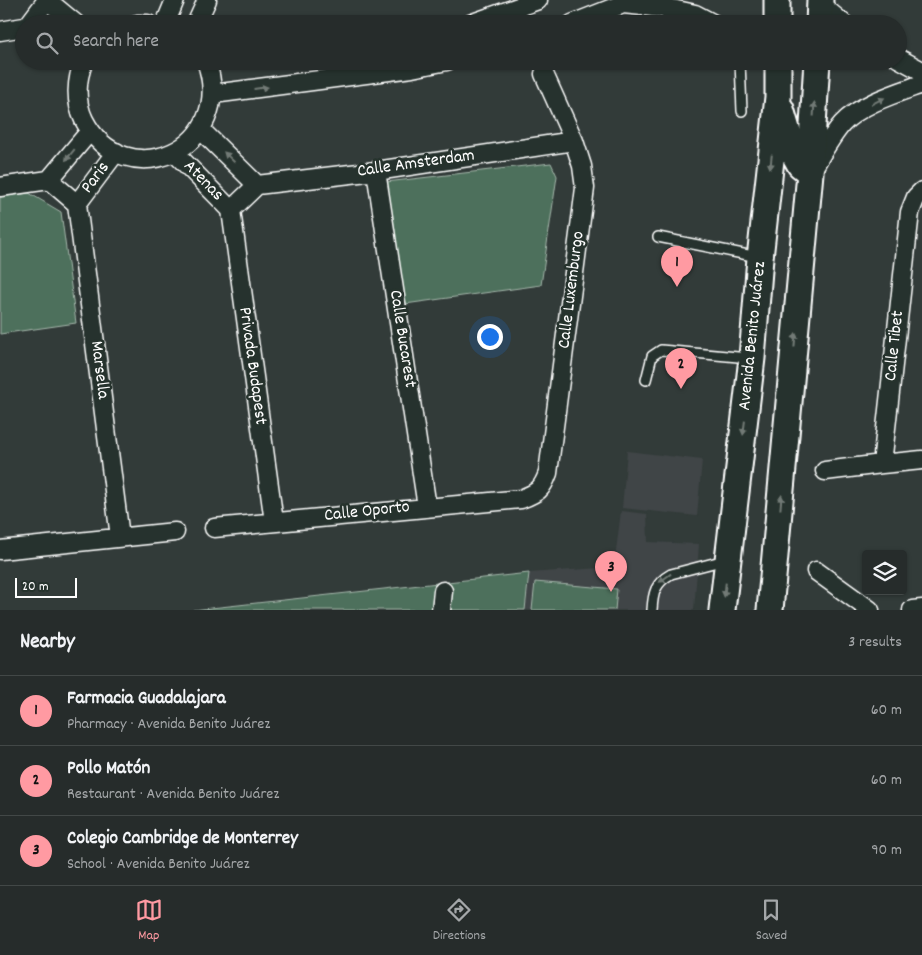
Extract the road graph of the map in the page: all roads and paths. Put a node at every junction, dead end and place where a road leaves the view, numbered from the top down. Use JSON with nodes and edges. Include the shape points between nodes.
{"nodes":[{"id":1,"x":47,"y":0,"type":"edge"},
{"id":2,"x":175,"y":0,"type":"edge"},
{"id":3,"x":206,"y":0,"type":"edge"},
{"id":4,"x":538,"y":0,"type":"edge"},
{"id":5,"x":777,"y":0,"type":"edge"},
{"id":6,"x":622,"y":2,"type":"edge"},
{"id":7,"x":36,"y":15,"type":"edge"},
{"id":8,"x":65,"y":15,"type":"edge"},
{"id":9,"x":169,"y":15,"type":"edge"},
{"id":10,"x":200,"y":15,"type":"edge"},
{"id":11,"x":496,"y":15,"type":"edge"},
{"id":12,"x":592,"y":15,"type":"edge"},
{"id":13,"x":697,"y":15,"type":"edge"},
{"id":14,"x":777,"y":15,"type":"edge"},
{"id":15,"x":15,"y":28,"type":"edge"},
{"id":16,"x":0,"y":31,"type":"edge"},
{"id":17,"x":907,"y":63,"type":"edge"},
{"id":18,"x":79,"y":70,"type":"edge"},
{"id":19,"x":208,"y":70,"type":"edge"},
{"id":20,"x":397,"y":70,"type":"edge"},
{"id":21,"x":740,"y":70,"type":"edge"},
{"id":22,"x":778,"y":70,"type":"edge"},
{"id":23,"x":816,"y":70,"type":"edge"},
{"id":24,"x":922,"y":72,"type":"edge"},
{"id":25,"x":544,"y":74,"type":"dead end"},
{"id":26,"x":922,"y":84,"type":"edge"},
{"id":27,"x":213,"y":94,"type":"junction"},
{"id":28,"x":778,"y":97,"type":"junction"},
{"id":29,"x":742,"y":111,"type":"dead end"},
{"id":30,"x":90,"y":130,"type":"junction"},
{"id":31,"x":201,"y":130,"type":"junction"},
{"id":32,"x":574,"y":141,"type":"junction"},
{"id":33,"x":116,"y":152,"type":"junction"},
{"id":34,"x":174,"y":152,"type":"junction"},
{"id":35,"x":376,"y":171,"type":"junction"},
{"id":36,"x":810,"y":173,"type":"junction"},
{"id":37,"x":49,"y":180,"type":"junction"},
{"id":38,"x":257,"y":185,"type":"junction"},
{"id":39,"x":0,"y":187,"type":"edge"},
{"id":40,"x":922,"y":191,"type":"edge"},
{"id":41,"x":77,"y":204,"type":"junction"},
{"id":42,"x":231,"y":210,"type":"junction"},
{"id":43,"x":658,"y":237,"type":"dead end"},
{"id":44,"x":760,"y":258,"type":"junction"},
{"id":45,"x":752,"y":358,"type":"junction"},
{"id":46,"x":646,"y":380,"type":"dead end"},
{"id":47,"x":922,"y":460,"type":"edge"},
{"id":48,"x":882,"y":464,"type":"junction"},
{"id":49,"x":824,"y":471,"type":"dead end"},
{"id":50,"x":521,"y":499,"type":"joint"},
{"id":51,"x":427,"y":507,"type":"junction"},
{"id":52,"x":274,"y":522,"type":"junction"},
{"id":53,"x":214,"y":528,"type":"dead end"},
{"id":54,"x":175,"y":532,"type":"dead end"},
{"id":55,"x":120,"y":537,"type":"junction"},
{"id":56,"x":0,"y":550,"type":"edge"},
{"id":57,"x":728,"y":560,"type":"junction"},
{"id":58,"x":816,"y":571,"type":"dead end"},
{"id":59,"x":443,"y":591,"type":"dead end"},
{"id":60,"x":922,"y":609,"type":"edge"},
{"id":61,"x":441,"y":610,"type":"edge"},
{"id":62,"x":652,"y":610,"type":"edge"},
{"id":63,"x":722,"y":610,"type":"edge"},
{"id":64,"x":770,"y":610,"type":"edge"},
{"id":65,"x":870,"y":610,"type":"edge"},
{"id":66,"x":912,"y":610,"type":"edge"}],
"edges":[{"from":1,"to":7,"type":"street"},
{"from":1,"to":8,"type":"street"},
{"from":2,"to":9,"type":"street"},
{"from":3,"to":10,"type":"street"},
{"from":4,"to":11,"type":"street"},
{"from":5,"to":14,"type":"main road"},
{"from":6,"to":12,"type":"street"},
{"from":6,"to":13,"type":"street"},
{"from":15,"to":16,"type":"street"},
{"from":17,"to":24,"type":"street"},
{"from":18,"to":30,"type":"street","via":[[80,111]]},
{"from":19,"to":27,"type":"street"},
{"from":27,"to":20,"type":"street","one_way":true},
{"from":21,"to":29,"type":"lane"},
{"from":22,"to":28,"type":"main road","name":"Avenida Benito Juárez"},
{"from":36,"to":23,"type":"main road","one_way":true},
{"from":25,"to":32,"type":"street","name":"Calle Luxemburgo"},
{"from":36,"to":26,"type":"street","one_way":true,"via":[[843,123],[864,108]]},
{"from":27,"to":31,"type":"street"},
{"from":28,"to":36,"type":"main road","via":[[795,156]]},
{"from":28,"to":44,"type":"main road","name":"Avenida Benito Juárez","one_way":true},
{"from":30,"to":33,"type":"street","via":[[101,143]]},
{"from":30,"to":37,"type":"street","name":"Paris","one_way":true},
{"from":31,"to":34,"type":"street"},
{"from":38,"to":31,"type":"street","one_way":true},
{"from":32,"to":35,"type":"street","name":"Calle Amsterdam"},
{"from":32,"to":50,"type":"street","name":"Calle Luxemburgo","via":[[582,166],[584,188],[548,473],[545,483],[536,493]]},
{"from":33,"to":34,"type":"street","via":[[135,158],[155,158]]},
{"from":33,"to":41,"type":"street","name":"Paris"},
{"from":34,"to":42,"type":"street","name":"Atenas"},
{"from":35,"to":38,"type":"street","name":"Calle Amsterdam"},
{"from":35,"to":51,"type":"street","name":"Calle Bucarest"},
{"from":64,"to":36,"type":"main road","one_way":true},
{"from":37,"to":39,"type":"street"},
{"from":37,"to":41,"type":"street"},
{"from":38,"to":42,"type":"street"},
{"from":40,"to":48,"type":"street","name":"Calle Tibet","via":[[910,212]]},
{"from":41,"to":55,"type":"street","name":"Marsella"},
{"from":42,"to":52,"type":"street","name":"Privada Budapest"},
{"from":43,"to":44,"type":"lane"},
{"from":44,"to":45,"type":"main road","name":"Avenida Benito Juárez"},
{"from":45,"to":46,"type":"lane","via":[[661,350],[652,356]]},
{"from":45,"to":57,"type":"main road","name":"Avenida Benito Juárez","one_way":true},
{"from":47,"to":48,"type":"street"},
{"from":48,"to":49,"type":"street"},
{"from":50,"to":51,"type":"street","name":"Calle Oporto"},
{"from":51,"to":52,"type":"street","name":"Calle Oporto"},
{"from":52,"to":53,"type":"street","name":"Calle Oporto"},
{"from":54,"to":55,"type":"street"},
{"from":55,"to":56,"type":"street"},
{"from":57,"to":62,"type":"lane","one_way":true,"via":[[663,578],[654,590]]},
{"from":57,"to":63,"type":"main road","name":"Avenida Benito Juárez","one_way":true},
{"from":58,"to":65,"type":"street"},
{"from":59,"to":61,"type":"street"},
{"from":60,"to":66,"type":"street"}]}
